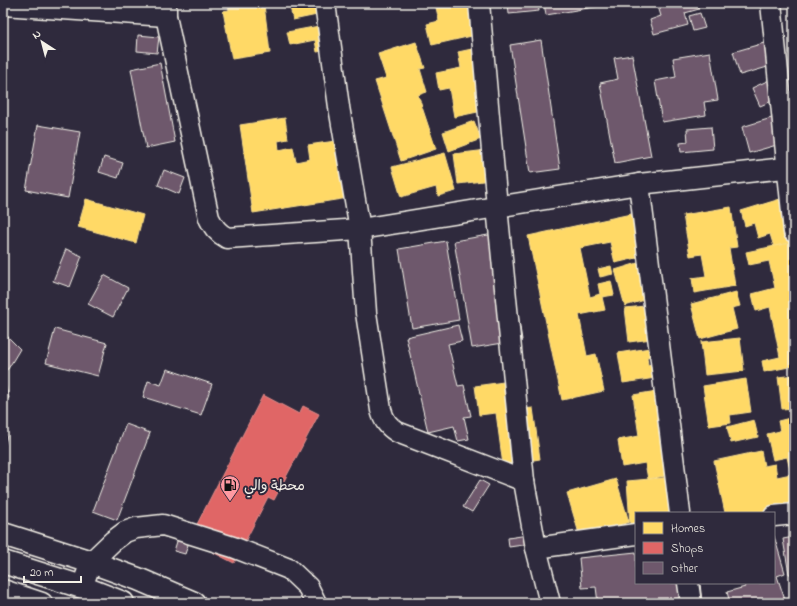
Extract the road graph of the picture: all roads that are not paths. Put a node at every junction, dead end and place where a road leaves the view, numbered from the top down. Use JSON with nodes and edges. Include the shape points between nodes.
{"nodes":[{"id":1,"x":325,"y":3,"type":"edge"},
{"id":2,"x":479,"y":3,"type":"edge"},
{"id":3,"x":771,"y":3,"type":"edge"},
{"id":4,"x":3,"y":5,"type":"edge"},
{"id":5,"x":166,"y":9,"type":"edge"},
{"id":6,"x":791,"y":167,"type":"edge"},
{"id":7,"x":639,"y":184,"type":"junction"},
{"id":8,"x":497,"y":207,"type":"junction"},
{"id":9,"x":360,"y":229,"type":"junction"},
{"id":10,"x":794,"y":232,"type":"edge"},
{"id":11,"x":524,"y":481,"type":"junction"},
{"id":12,"x":680,"y":512,"type":"edge"},
{"id":13,"x":794,"y":514,"type":"edge"},
{"id":14,"x":775,"y":516,"type":"edge"},
{"id":15,"x":3,"y":534,"type":"edge"},
{"id":16,"x":635,"y":534,"type":"edge"},
{"id":17,"x":536,"y":548,"type":"junction"},
{"id":18,"x":3,"y":562,"type":"edge"},
{"id":19,"x":91,"y":562,"type":"junction"},
{"id":20,"x":688,"y":584,"type":"edge"},
{"id":21,"x":82,"y":587,"type":"junction"},
{"id":22,"x":3,"y":590,"type":"edge"},
{"id":23,"x":42,"y":603,"type":"edge"},
{"id":24,"x":123,"y":603,"type":"edge"},
{"id":25,"x":194,"y":603,"type":"edge"},
{"id":26,"x":316,"y":603,"type":"edge"},
{"id":27,"x":550,"y":603,"type":"edge"},
{"id":28,"x":691,"y":603,"type":"edge"}],
"edges":[{"from":1,"to":9,"type":"street"},
{"from":2,"to":8,"type":"street"},
{"from":3,"to":6,"type":"street"},
{"from":4,"to":5,"type":"street"},
{"from":5,"to":9,"type":"street","via":[[209,218],[219,234],[227,238]]},
{"from":6,"to":7,"type":"street"},
{"from":6,"to":10,"type":"street"},
{"from":7,"to":8,"type":"street"},
{"from":7,"to":12,"type":"street"},
{"from":8,"to":9,"type":"street"},
{"from":8,"to":11,"type":"street"},
{"from":9,"to":11,"type":"street","via":[[366,313],[384,420],[397,432]]},
{"from":11,"to":17,"type":"street"},
{"from":13,"to":14,"type":"street"},
{"from":15,"to":19,"type":"main road"},
{"from":16,"to":17,"type":"street"},
{"from":17,"to":27,"type":"street"},
{"from":18,"to":21,"type":"main road"},
{"from":19,"to":21,"type":"street"},
{"from":19,"to":25,"type":"main road"},
{"from":19,"to":26,"type":"street","via":[[125,532],[163,525],[233,547],[289,570],[308,587]]},
{"from":20,"to":28,"type":"street"},
{"from":21,"to":24,"type":"main road"},
{"from":22,"to":23,"type":"street"}]}
